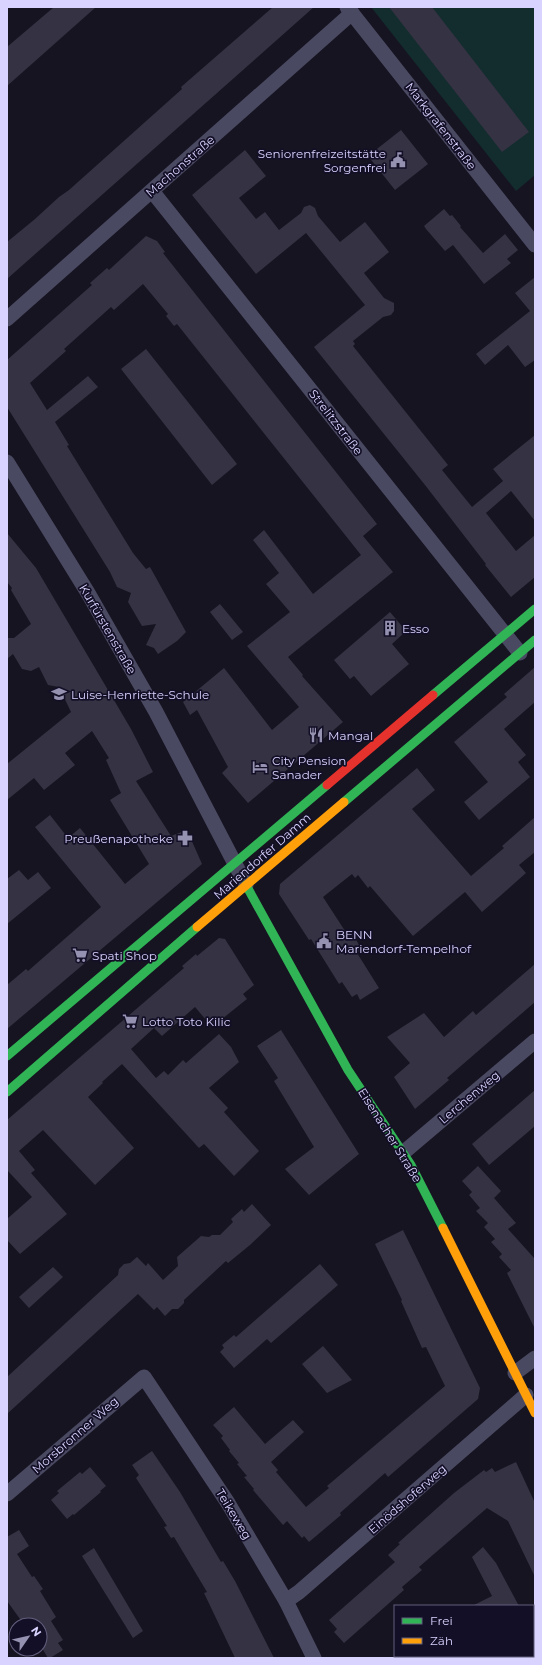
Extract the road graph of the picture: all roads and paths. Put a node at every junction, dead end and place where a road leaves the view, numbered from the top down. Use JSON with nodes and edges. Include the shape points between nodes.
{"nodes":[{"id":1,"x":350,"y":10,"type":"edge"},
{"id":2,"x":152,"y":191,"type":"junction"},
{"id":3,"x":535,"y":245,"type":"edge"},
{"id":4,"x":7,"y":319,"type":"edge"},
{"id":5,"x":7,"y":462,"type":"edge"},
{"id":6,"x":535,"y":609,"type":"edge"},
{"id":7,"x":505,"y":635,"type":"junction"},
{"id":8,"x":535,"y":640,"type":"edge"},
{"id":9,"x":520,"y":653,"type":"junction"},
{"id":10,"x":235,"y":863,"type":"junction"},
{"id":11,"x":246,"y":885,"type":"junction"},
{"id":12,"x":535,"y":1041,"type":"edge"},
{"id":13,"x":7,"y":1056,"type":"edge"},
{"id":14,"x":7,"y":1092,"type":"edge"},
{"id":15,"x":404,"y":1152,"type":"junction"},
{"id":16,"x":535,"y":1358,"type":"edge"},
{"id":17,"x":515,"y":1373,"type":"junction"},
{"id":18,"x":144,"y":1377,"type":"joint"},
{"id":19,"x":526,"y":1395,"type":"junction"},
{"id":20,"x":535,"y":1413,"type":"edge"},
{"id":21,"x":7,"y":1494,"type":"edge"},
{"id":22,"x":286,"y":1601,"type":"junction"},
{"id":23,"x":314,"y":1658,"type":"edge"}],
"edges":[{"from":1,"to":2,"type":"street","name":"Machonstraße"},
{"from":1,"to":3,"type":"street","name":"Markgrafenstraße"},
{"from":2,"to":4,"type":"street","name":"Machonstraße"},
{"from":2,"to":7,"type":"street","name":"Strelitzstraße"},
{"from":5,"to":10,"type":"street","name":"Kurfürstenstraße","via":[[88,593],[156,712]]},
{"from":6,"to":7,"type":"main road","name":"Mariendorfer Damm"},
{"from":7,"to":9,"type":"street","name":"Strelitzstraße"},
{"from":7,"to":10,"type":"main road","name":"Mariendorfer Damm"},
{"from":8,"to":9,"type":"main road","name":"Mariendorfer Damm"},
{"from":9,"to":11,"type":"main road","name":"Mariendorfer Damm"},
{"from":10,"to":11,"type":"street","name":"Eisenacher Straße"},
{"from":10,"to":13,"type":"main road","name":"Mariendorfer Damm"},
{"from":11,"to":14,"type":"main road","name":"Mariendorfer Damm"},
{"from":11,"to":15,"type":"main road","name":"Eisenacher Straße","via":[[348,1070]]},
{"from":12,"to":15,"type":"street","name":"Lerchenweg"},
{"from":15,"to":17,"type":"main road","name":"Eisenacher Straße"},
{"from":16,"to":17,"type":"street"},
{"from":17,"to":19,"type":"main road","name":"Eisenacher Straße"},
{"from":18,"to":21,"type":"street","name":"Morsbronner Weg"},
{"from":18,"to":22,"type":"street","name":"Teikeweg","via":[[228,1503]]},
{"from":19,"to":20,"type":"main road","name":"Eisenacher Straße"},
{"from":19,"to":22,"type":"street","name":"Einödshoferweg"},
{"from":22,"to":23,"type":"street","name":"Teikeweg"}]}
